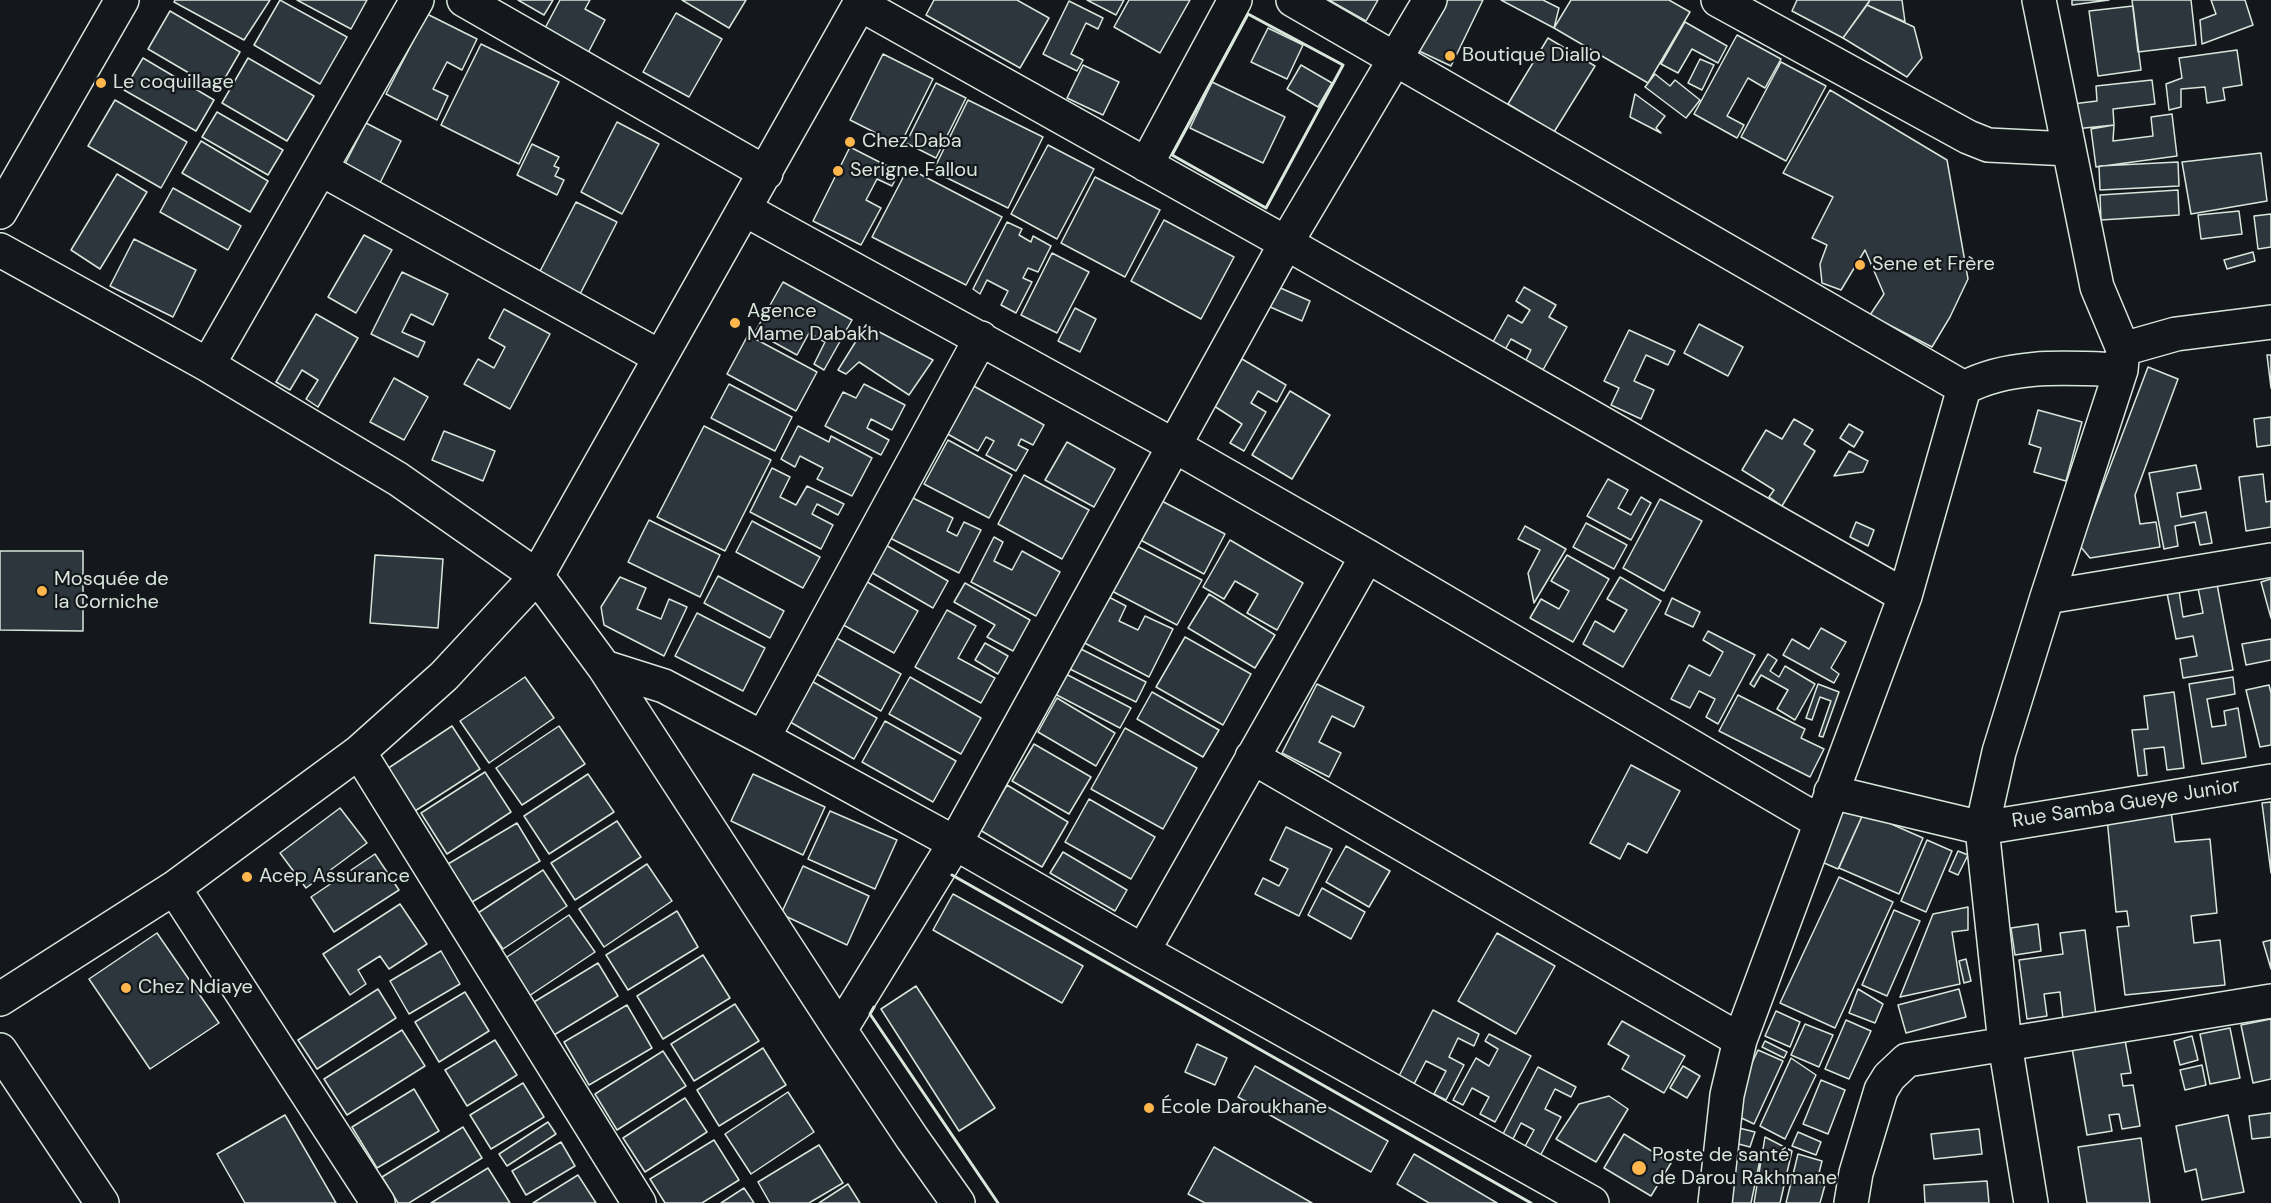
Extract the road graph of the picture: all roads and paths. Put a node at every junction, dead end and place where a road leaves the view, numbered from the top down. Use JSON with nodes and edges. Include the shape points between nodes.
{"nodes":[{"id":1,"x":417,"y":0,"type":"edge"},
{"id":2,"x":464,"y":0,"type":"edge"},
{"id":3,"x":1235,"y":0,"type":"edge"},
{"id":4,"x":1293,"y":0,"type":"edge"},
{"id":5,"x":1430,"y":0,"type":"edge"},
{"id":6,"x":1718,"y":0,"type":"edge"},
{"id":7,"x":2038,"y":0,"type":"edge"},
{"id":8,"x":861,"y":2,"type":"edge"},
{"id":9,"x":113,"y":3,"type":"edge"},
{"id":10,"x":1395,"y":60,"type":"junction"},
{"id":11,"x":2069,"y":149,"type":"junction"},
{"id":12,"x":1146,"y":165,"type":"junction"},
{"id":13,"x":321,"y":170,"type":"junction"},
{"id":14,"x":766,"y":173,"type":"junction"},
{"id":15,"x":4,"y":193,"type":"edge"},
{"id":16,"x":744,"y":209,"type":"junction"},
{"id":17,"x":1286,"y":243,"type":"junction"},
{"id":18,"x":0,"y":250,"type":"edge"},
{"id":19,"x":2271,"y":322,"type":"edge"},
{"id":20,"x":981,"y":338,"type":"junction"},
{"id":21,"x":660,"y":357,"type":"junction"},
{"id":22,"x":2122,"y":360,"type":"junction"},
{"id":23,"x":208,"y":365,"type":"junction"},
{"id":24,"x":1964,"y":388,"type":"junction"},
{"id":25,"x":1173,"y":445,"type":"junction"},
{"id":26,"x":1367,"y":556,"type":"junction"},
{"id":27,"x":2271,"y":560,"type":"edge"},
{"id":28,"x":537,"y":576,"type":"junction"},
{"id":29,"x":1905,"y":596,"type":"junction"},
{"id":30,"x":2046,"y":597,"type":"junction"},
{"id":31,"x":604,"y":667,"type":"junction"},
{"id":32,"x":763,"y":738,"type":"junction"},
{"id":33,"x":359,"y":752,"type":"junction"},
{"id":34,"x":1252,"y":757,"type":"junction"},
{"id":35,"x":2271,"y":781,"type":"edge"},
{"id":36,"x":1831,"y":792,"type":"junction"},
{"id":37,"x":1820,"y":822,"type":"junction"},
{"id":38,"x":1982,"y":828,"type":"junction"},
{"id":39,"x":956,"y":843,"type":"junction"},
{"id":40,"x":174,"y":888,"type":"junction"},
{"id":41,"x":1143,"y":951,"type":"junction"},
{"id":42,"x":0,"y":999,"type":"edge"},
{"id":43,"x":2271,"y":1001,"type":"edge"},
{"id":44,"x":840,"y":1030,"type":"junction"},
{"id":45,"x":1740,"y":1040,"type":"junction"},
{"id":46,"x":2005,"y":1044,"type":"junction"},
{"id":47,"x":0,"y":1050,"type":"edge"},
{"id":48,"x":102,"y":1203,"type":"edge"},
{"id":49,"x":378,"y":1203,"type":"edge"},
{"id":50,"x":639,"y":1203,"type":"edge"},
{"id":51,"x":958,"y":1203,"type":"edge"},
{"id":52,"x":1592,"y":1203,"type":"edge"},
{"id":53,"x":1715,"y":1203,"type":"edge"},
{"id":54,"x":1851,"y":1203,"type":"edge"},
{"id":55,"x":2031,"y":1203,"type":"edge"}],
"edges":[{"from":1,"to":13,"type":"street"},
{"from":2,"to":14,"type":"street"},
{"from":3,"to":12,"type":"street"},
{"from":4,"to":10,"type":"street"},
{"from":5,"to":10,"type":"street"},
{"from":6,"to":11,"type":"street","via":[[1968,138],[1988,145]]},
{"from":7,"to":11,"type":"street"},
{"from":8,"to":12,"type":"street"},
{"from":8,"to":14,"type":"street"},
{"from":9,"to":15,"type":"street"},
{"from":10,"to":17,"type":"street"},
{"from":10,"to":24,"type":"street"},
{"from":11,"to":22,"type":"street","via":[[2097,286]]},
{"from":12,"to":17,"type":"street"},
{"from":13,"to":21,"type":"street"},
{"from":13,"to":23,"type":"street"},
{"from":14,"to":16,"type":"street"},
{"from":16,"to":20,"type":"street"},
{"from":16,"to":21,"type":"street"},
{"from":17,"to":25,"type":"street"},
{"from":17,"to":29,"type":"street"},
{"from":18,"to":23,"type":"street"},
{"from":19,"to":22,"type":"street","via":[[2176,334]]},
{"from":20,"to":25,"type":"street"},
{"from":20,"to":32,"type":"street"},
{"from":21,"to":28,"type":"street"},
{"from":22,"to":24,"type":"street","via":[[2078,368],[2030,370],[1981,379]]},
{"from":22,"to":30,"type":"street"},
{"from":23,"to":28,"type":"street","via":[[398,478]]},
{"from":24,"to":29,"type":"street"},
{"from":25,"to":26,"type":"street"},
{"from":25,"to":39,"type":"street"},
{"from":26,"to":34,"type":"street"},
{"from":26,"to":37,"type":"street"},
{"from":27,"to":30,"type":"street"},
{"from":28,"to":31,"type":"street"},
{"from":28,"to":33,"type":"street","via":[[444,676]]},
{"from":29,"to":36,"type":"street"},
{"from":30,"to":38,"type":"street","via":[[1999,752]]},
{"from":31,"to":32,"type":"street","via":[[664,686]]},
{"from":31,"to":44,"type":"street"},
{"from":32,"to":39,"type":"street"},
{"from":33,"to":40,"type":"street"},
{"from":33,"to":50,"type":"street"},
{"from":34,"to":41,"type":"street"},
{"from":34,"to":45,"type":"street"},
{"from":35,"to":38,"type":"street","name":"Rue Samba Gueye Junior"},
{"from":36,"to":37,"type":"street"},
{"from":36,"to":38,"type":"street"},
{"from":37,"to":45,"type":"street"},
{"from":38,"to":46,"type":"street"},
{"from":39,"to":41,"type":"street"},
{"from":39,"to":44,"type":"street"},
{"from":40,"to":42,"type":"street"},
{"from":40,"to":49,"type":"street"},
{"from":41,"to":52,"type":"street"},
{"from":43,"to":46,"type":"street"},
{"from":44,"to":51,"type":"street"},
{"from":45,"to":53,"type":"street","via":[[1727,1095]]},
{"from":46,"to":54,"type":"street","via":[[1908,1060],[1888,1077],[1856,1173]]},
{"from":46,"to":55,"type":"street"},
{"from":47,"to":48,"type":"street"}]}
